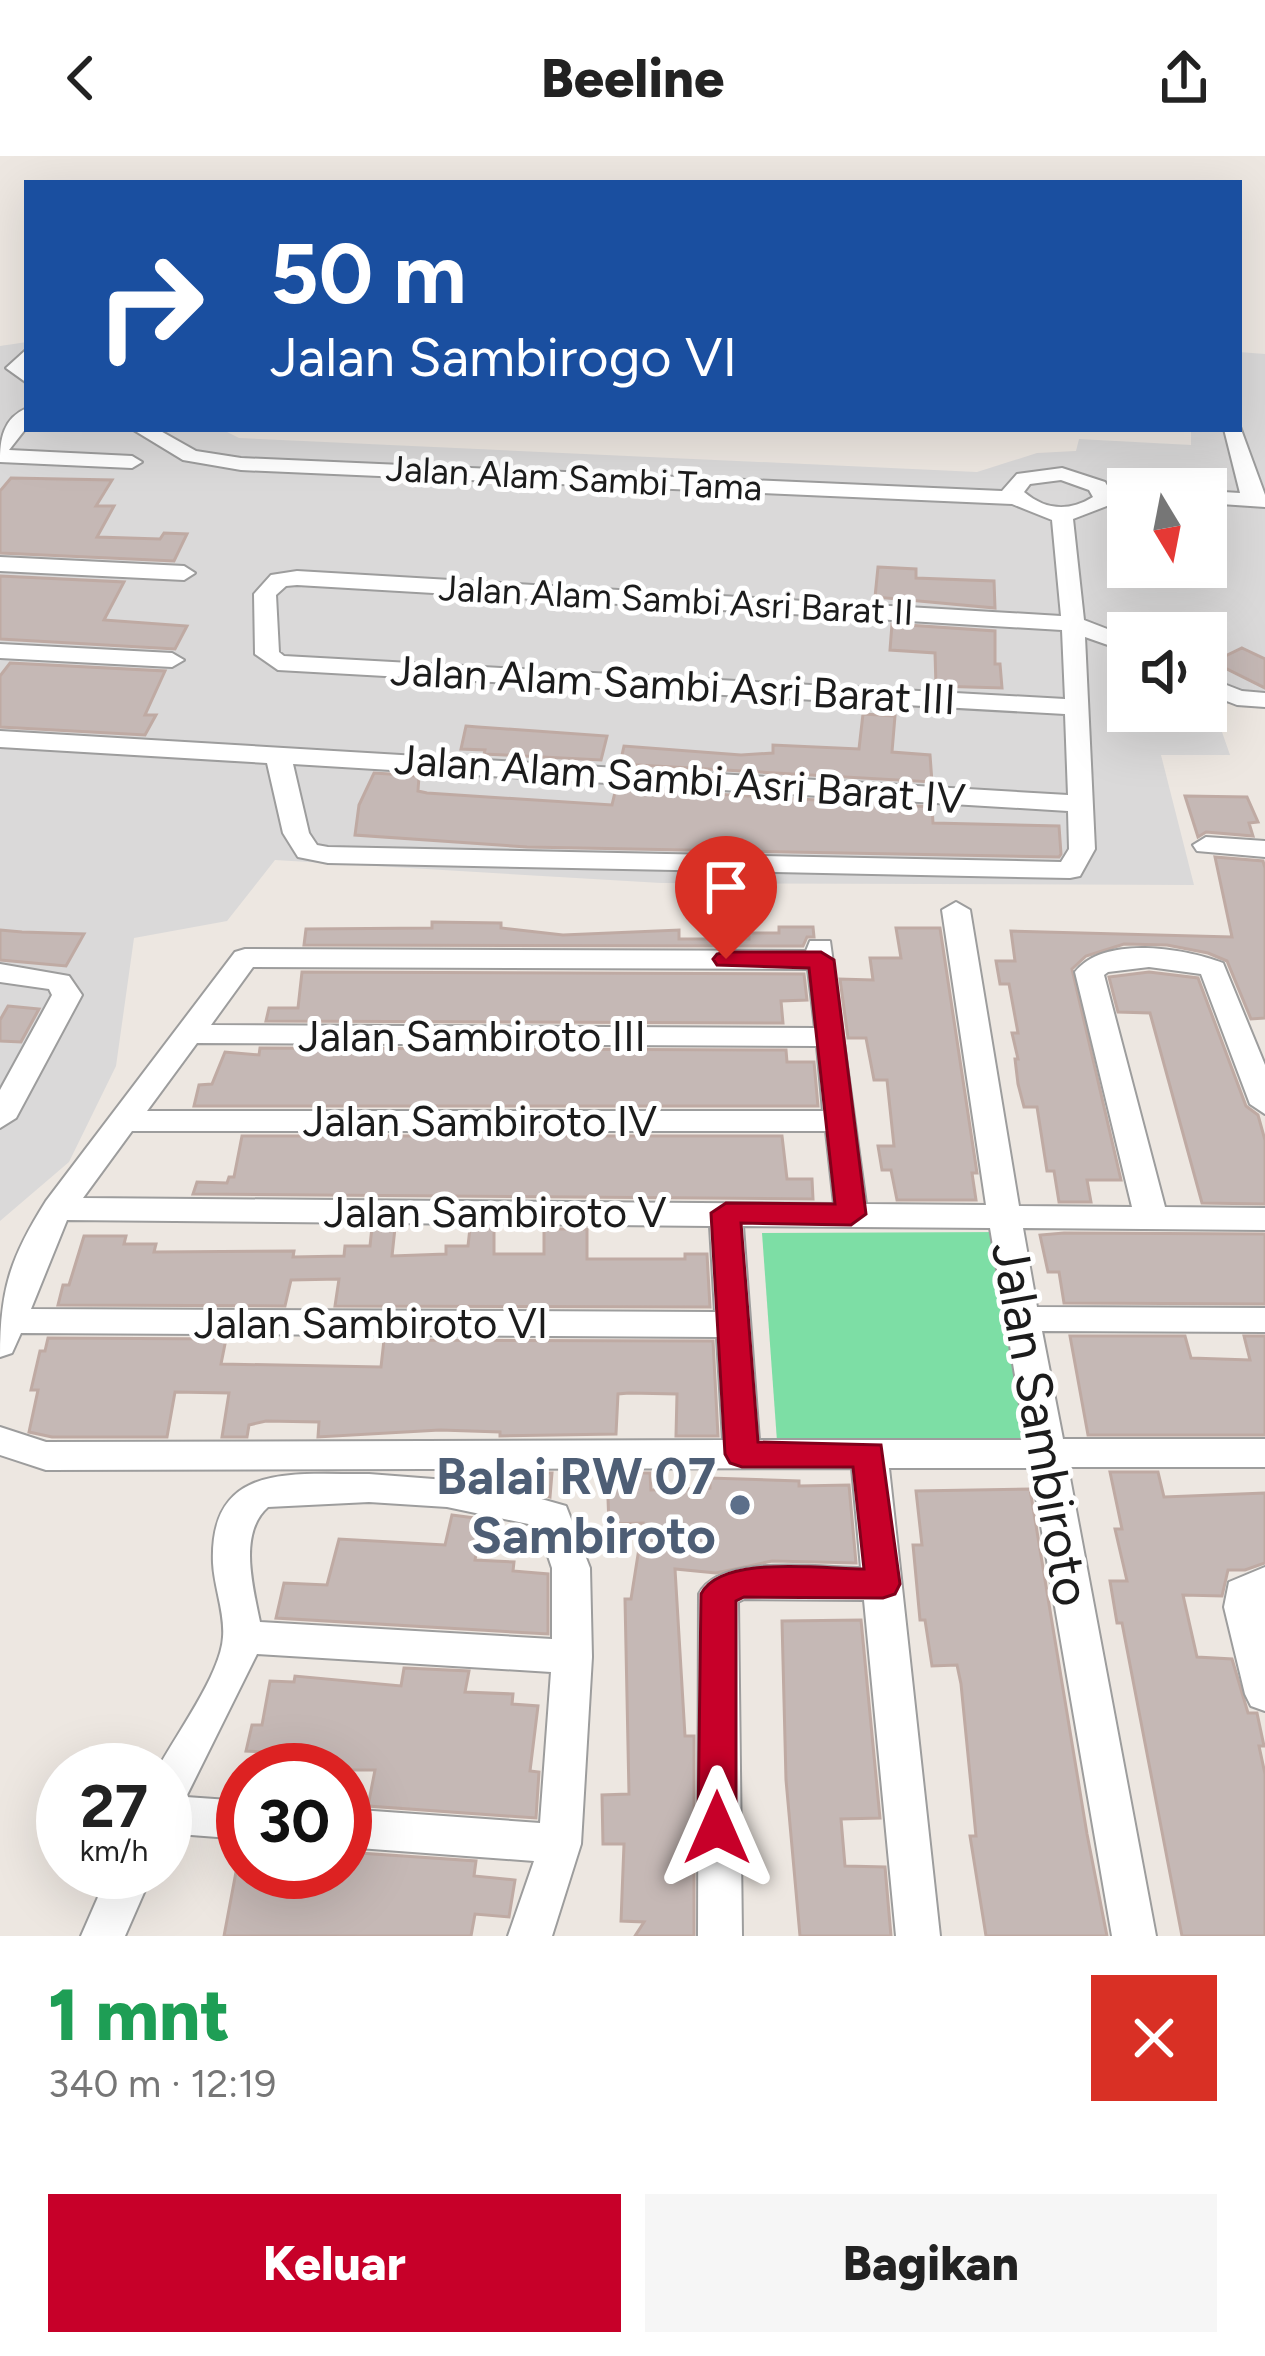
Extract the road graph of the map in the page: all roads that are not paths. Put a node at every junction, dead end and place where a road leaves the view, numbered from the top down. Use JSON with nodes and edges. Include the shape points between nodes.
{"nodes":[{"id":1,"x":0,"y":351,"type":"edge"},
{"id":2,"x":19,"y":364,"type":"edge"},
{"id":3,"x":24,"y":402,"type":"edge"},
{"id":4,"x":24,"y":418,"type":"edge"},
{"id":5,"x":0,"y":431,"type":"edge"},
{"id":6,"x":147,"y":432,"type":"edge"},
{"id":7,"x":184,"y":432,"type":"edge"},
{"id":8,"x":1235,"y":432,"type":"edge"},
{"id":9,"x":0,"y":452,"type":"edge"},
{"id":10,"x":132,"y":462,"type":"dead end"},
{"id":11,"x":1016,"y":490,"type":"junction"},
{"id":12,"x":1103,"y":493,"type":"junction"},
{"id":13,"x":1107,"y":493,"type":"edge"},
{"id":14,"x":1227,"y":498,"type":"edge"},
{"id":15,"x":1258,"y":500,"type":"edge"},
{"id":16,"x":1062,"y":514,"type":"junction"},
{"id":17,"x":0,"y":564,"type":"edge"},
{"id":18,"x":184,"y":573,"type":"dead end"},
{"id":19,"x":1073,"y":623,"type":"junction"},
{"id":20,"x":1107,"y":637,"type":"edge"},
{"id":21,"x":0,"y":651,"type":"edge"},
{"id":22,"x":172,"y":660,"type":"dead end"},
{"id":23,"x":270,"y":661,"type":"joint"},
{"id":24,"x":1227,"y":693,"type":"edge"},
{"id":25,"x":1265,"y":700,"type":"edge"},
{"id":26,"x":1076,"y":707,"type":"junction"},
{"id":27,"x":0,"y":739,"type":"edge"},
{"id":28,"x":272,"y":753,"type":"junction"},
{"id":29,"x":1081,"y":804,"type":"junction"},
{"id":30,"x":1206,"y":845,"type":"dead end"},
{"id":31,"x":1265,"y":849,"type":"edge"},
{"id":32,"x":956,"y":910,"type":"dead end"},
{"id":33,"x":0,"y":973,"type":"edge"},
{"id":34,"x":187,"y":1034,"type":"junction"},
{"id":35,"x":828,"y":1037,"type":"junction"},
{"id":36,"x":1265,"y":1104,"type":"edge"},
{"id":37,"x":3,"y":1107,"type":"edge"},
{"id":38,"x":122,"y":1121,"type":"junction"},
{"id":39,"x":837,"y":1121,"type":"junction"},
{"id":40,"x":58,"y":1209,"type":"junction"},
{"id":41,"x":726,"y":1213,"type":"junction"},
{"id":42,"x":851,"y":1214,"type":"junction"},
{"id":43,"x":1004,"y":1216,"type":"junction"},
{"id":44,"x":1151,"y":1217,"type":"junction"},
{"id":45,"x":1265,"y":1219,"type":"edge"},
{"id":46,"x":1024,"y":1319,"type":"junction"},
{"id":47,"x":1265,"y":1320,"type":"edge"},
{"id":48,"x":733,"y":1325,"type":"junction"},
{"id":49,"x":4,"y":1332,"type":"edge"},
{"id":50,"x":0,"y":1441,"type":"edge"},
{"id":51,"x":1265,"y":1453,"type":"edge"},
{"id":52,"x":742,"y":1454,"type":"junction"},
{"id":53,"x":869,"y":1454,"type":"junction"},
{"id":54,"x":1046,"y":1454,"type":"junction"},
{"id":55,"x":883,"y":1584,"type":"junction"},
{"id":56,"x":1254,"y":1595,"type":"edge"},
{"id":57,"x":243,"y":1636,"type":"junction"},
{"id":58,"x":572,"y":1657,"type":"junction"},
{"id":59,"x":1265,"y":1694,"type":"edge"},
{"id":60,"x":192,"y":1745,"type":"edge"},
{"id":61,"x":372,"y":1830,"type":"edge"},
{"id":62,"x":560,"y":1844,"type":"junction"},
{"id":63,"x":120,"y":1899,"type":"edge"},
{"id":64,"x":104,"y":1936,"type":"edge"},
{"id":65,"x":530,"y":1936,"type":"edge"},
{"id":66,"x":720,"y":1936,"type":"edge"},
{"id":67,"x":918,"y":1936,"type":"edge"},
{"id":68,"x":1134,"y":1936,"type":"edge"}],
"edges":[{"from":1,"to":2,"type":"street"},
{"from":3,"to":5,"type":"street"},
{"from":4,"to":9,"type":"street"},
{"from":6,"to":11,"type":"street","name":"Jalan Alam Sambi Tama","via":[[190,456],[241,464]]},
{"from":7,"to":11,"type":"street","name":"Jalan Alam Sambi Tama","via":[[250,449]]},
{"from":8,"to":15,"type":"street"},
{"from":9,"to":10,"type":"street"},
{"from":11,"to":12,"type":"street","via":[[1035,475],[1062,474]]},
{"from":11,"to":16,"type":"street","via":[[1025,506]]},
{"from":12,"to":13,"type":"street"},
{"from":12,"to":16,"type":"street","via":[[1099,506]]},
{"from":14,"to":15,"type":"street"},
{"from":16,"to":19,"type":"street"},
{"from":17,"to":18,"type":"street"},
{"from":19,"to":20,"type":"street","name":"Jalan Alam Sambi Asri Barat II"},
{"from":19,"to":23,"type":"street","name":"Jalan Alam Sambi Asri Barat II","via":[[279,580],[265,594]]},
{"from":19,"to":26,"type":"street"},
{"from":21,"to":22,"type":"street"},
{"from":23,"to":26,"type":"street","name":"Jalan Alam Sambi Asri Barat III"},
{"from":24,"to":25,"type":"street"},
{"from":26,"to":29,"type":"street"},
{"from":27,"to":28,"type":"street","name":"Jalan Alam Sambi Asri Barat IV"},
{"from":28,"to":29,"type":"street","name":"Jalan Alam Sambi Asri Barat IV"},
{"from":28,"to":29,"type":"street","via":[[296,833],[308,850],[328,855],[1059,872],[1076,866],[1082,849]]},
{"from":30,"to":31,"type":"street"},
{"from":32,"to":43,"type":"street","name":"Jalan Sambiroto"},
{"from":33,"to":37,"type":"street","via":[[58,982],[67,995]]},
{"from":34,"to":35,"type":"street","name":"Jalan Sambiroto III"},
{"from":34,"to":35,"type":"street","via":[[238,962],[254,956],[820,954]]},
{"from":34,"to":38,"type":"street"},
{"from":35,"to":39,"type":"street"},
{"from":36,"to":44,"type":"street","via":[[1214,969],[1198,962],[1095,964],[1089,972]]},
{"from":38,"to":39,"type":"street","name":"Jalan Sambiroto IV"},
{"from":38,"to":40,"type":"street"},
{"from":39,"to":42,"type":"street"},
{"from":40,"to":41,"type":"street","name":"Jalan Sambiroto V"},
{"from":40,"to":49,"type":"street"},
{"from":41,"to":42,"type":"street","name":"Jalan Sambiroto V"},
{"from":41,"to":48,"type":"street"},
{"from":42,"to":43,"type":"street","name":"Jalan Sambiroto V"},
{"from":43,"to":44,"type":"street","name":"Jalan Sambiroto V"},
{"from":43,"to":46,"type":"street","name":"Jalan Sambiroto"},
{"from":44,"to":45,"type":"street","name":"Jalan Sambiroto V"},
{"from":46,"to":47,"type":"street"},
{"from":46,"to":54,"type":"street","name":"Jalan Sambiroto"},
{"from":48,"to":49,"type":"street","name":"Jalan Sambiroto VI"},
{"from":48,"to":52,"type":"street"},
{"from":50,"to":52,"type":"street","via":[[46,1456]]},
{"from":51,"to":54,"type":"street"},
{"from":52,"to":53,"type":"street"},
{"from":53,"to":54,"type":"street"},
{"from":53,"to":55,"type":"street"},
{"from":54,"to":68,"type":"street","name":"Jalan Sambiroto"},
{"from":55,"to":66,"type":"street","via":[[739,1582],[718,1594]]},
{"from":55,"to":67,"type":"street"},
{"from":56,"to":59,"type":"street"},
{"from":57,"to":58,"type":"street"},
{"from":57,"to":58,"type":"street","via":[[233,1524],[259,1493],[478,1495],[518,1502],[560,1525],[571,1568]]},
{"from":57,"to":60,"type":"street"},
{"from":58,"to":62,"type":"street"},
{"from":61,"to":62,"type":"street"},
{"from":62,"to":65,"type":"street"},
{"from":63,"to":64,"type":"street"}]}
